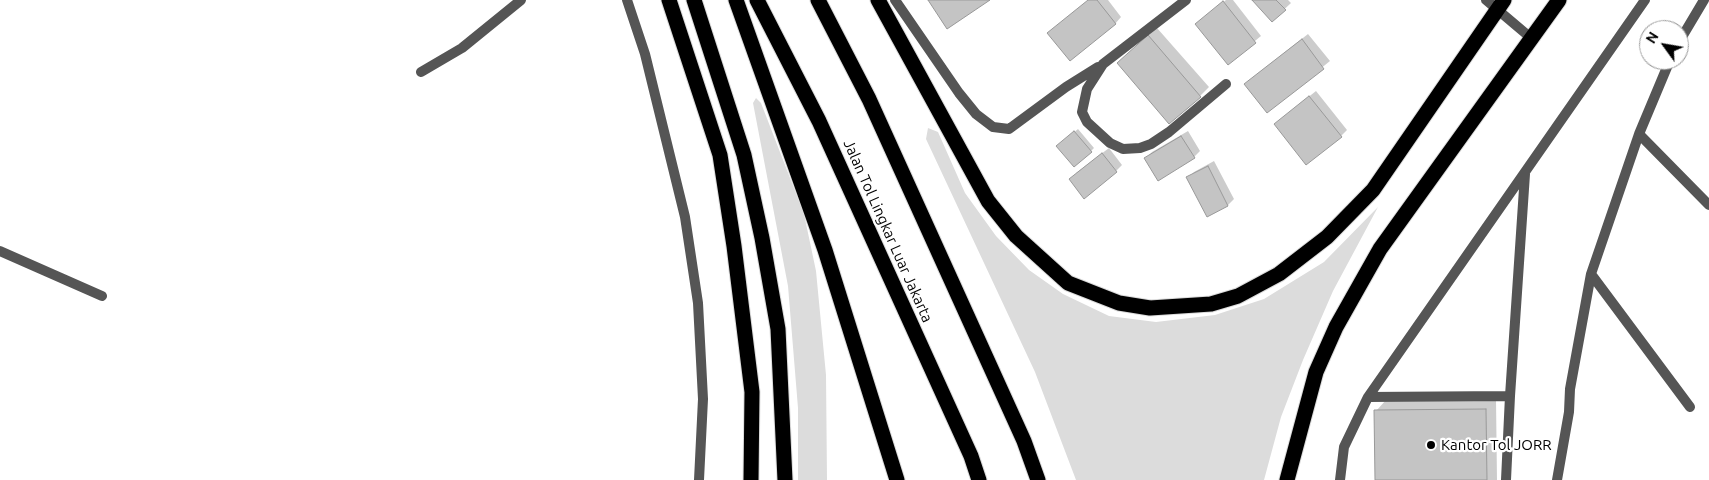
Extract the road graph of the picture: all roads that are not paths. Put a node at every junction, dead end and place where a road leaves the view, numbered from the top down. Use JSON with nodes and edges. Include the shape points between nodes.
{"nodes":[{"id":1,"x":521,"y":0,"type":"edge"},
{"id":2,"x":627,"y":0,"type":"edge"},
{"id":3,"x":669,"y":0,"type":"edge"},
{"id":4,"x":694,"y":0,"type":"edge"},
{"id":5,"x":736,"y":0,"type":"edge"},
{"id":6,"x":757,"y":0,"type":"edge"},
{"id":7,"x":818,"y":0,"type":"edge"},
{"id":8,"x":878,"y":0,"type":"edge"},
{"id":9,"x":895,"y":0,"type":"edge"},
{"id":10,"x":1186,"y":0,"type":"edge"},
{"id":11,"x":1559,"y":0,"type":"edge"},
{"id":12,"x":1645,"y":0,"type":"edge"},
{"id":13,"x":1704,"y":0,"type":"edge"},
{"id":14,"x":1496,"y":3,"type":"edge"},
{"id":15,"x":1689,"y":25,"type":"edge"},
{"id":16,"x":1531,"y":38,"type":"junction"},
{"id":17,"x":1103,"y":64,"type":"junction"},
{"id":18,"x":1666,"y":70,"type":"edge"},
{"id":19,"x":421,"y":72,"type":"dead end"},
{"id":20,"x":1226,"y":84,"type":"dead end"},
{"id":21,"x":1639,"y":134,"type":"junction"},
{"id":22,"x":1525,"y":172,"type":"junction"},
{"id":23,"x":1709,"y":205,"type":"edge"},
{"id":24,"x":0,"y":251,"type":"edge"},
{"id":25,"x":1591,"y":274,"type":"junction"},
{"id":26,"x":102,"y":296,"type":"dead end"},
{"id":27,"x":1510,"y":396,"type":"junction"},
{"id":28,"x":1368,"y":397,"type":"junction"},
{"id":29,"x":1690,"y":407,"type":"dead end"},
{"id":30,"x":699,"y":480,"type":"edge"},
{"id":31,"x":751,"y":480,"type":"edge"},
{"id":32,"x":785,"y":480,"type":"edge"},
{"id":33,"x":897,"y":480,"type":"edge"},
{"id":34,"x":979,"y":480,"type":"edge"},
{"id":35,"x":1038,"y":480,"type":"edge"},
{"id":36,"x":1287,"y":480,"type":"edge"},
{"id":37,"x":1340,"y":480,"type":"edge"},
{"id":38,"x":1506,"y":480,"type":"edge"},
{"id":39,"x":1557,"y":480,"type":"edge"}],
"edges":[{"from":1,"to":19,"type":"street","via":[[462,48]]},
{"from":2,"to":30,"type":"street","via":[[645,54],[685,217],[698,303],[703,399]]},
{"from":3,"to":31,"type":"highway","via":[[720,155],[752,392]]},
{"from":4,"to":32,"type":"highway","via":[[744,155],[762,238],[778,329]]},
{"from":5,"to":33,"type":"highway","via":[[825,250]]},
{"from":6,"to":34,"type":"highway","name":"Jalan Tol Lingkar Luar Jakarta","via":[[819,121]]},
{"from":7,"to":35,"type":"highway","via":[[869,99],[1020,432]]},
{"from":8,"to":14,"type":"highway","via":[[988,201],[1016,236],[1068,283],[1119,303],[1150,308],[1211,304],[1238,296],[1279,274],[1327,237],[1373,190]]},
{"from":9,"to":17,"type":"street","via":[[959,93],[976,114],[993,127],[1009,129]]},
{"from":10,"to":17,"type":"street"},
{"from":11,"to":16,"type":"highway"},
{"from":12,"to":22,"type":"street"},
{"from":13,"to":15,"type":"street"},
{"from":14,"to":16,"type":"street"},
{"from":16,"to":36,"type":"highway","via":[[1380,249],[1336,327],[1316,372]]},
{"from":17,"to":20,"type":"street","via":[[1087,89],[1082,112],[1102,138],[1123,149],[1151,144]]},
{"from":18,"to":21,"type":"street"},
{"from":21,"to":23,"type":"street"},
{"from":21,"to":25,"type":"street"},
{"from":22,"to":27,"type":"street"},
{"from":22,"to":28,"type":"street"},
{"from":24,"to":26,"type":"street"},
{"from":25,"to":29,"type":"street"},
{"from":25,"to":39,"type":"street"},
{"from":27,"to":28,"type":"street"},
{"from":27,"to":38,"type":"street"},
{"from":28,"to":37,"type":"street","via":[[1344,447]]}]}
